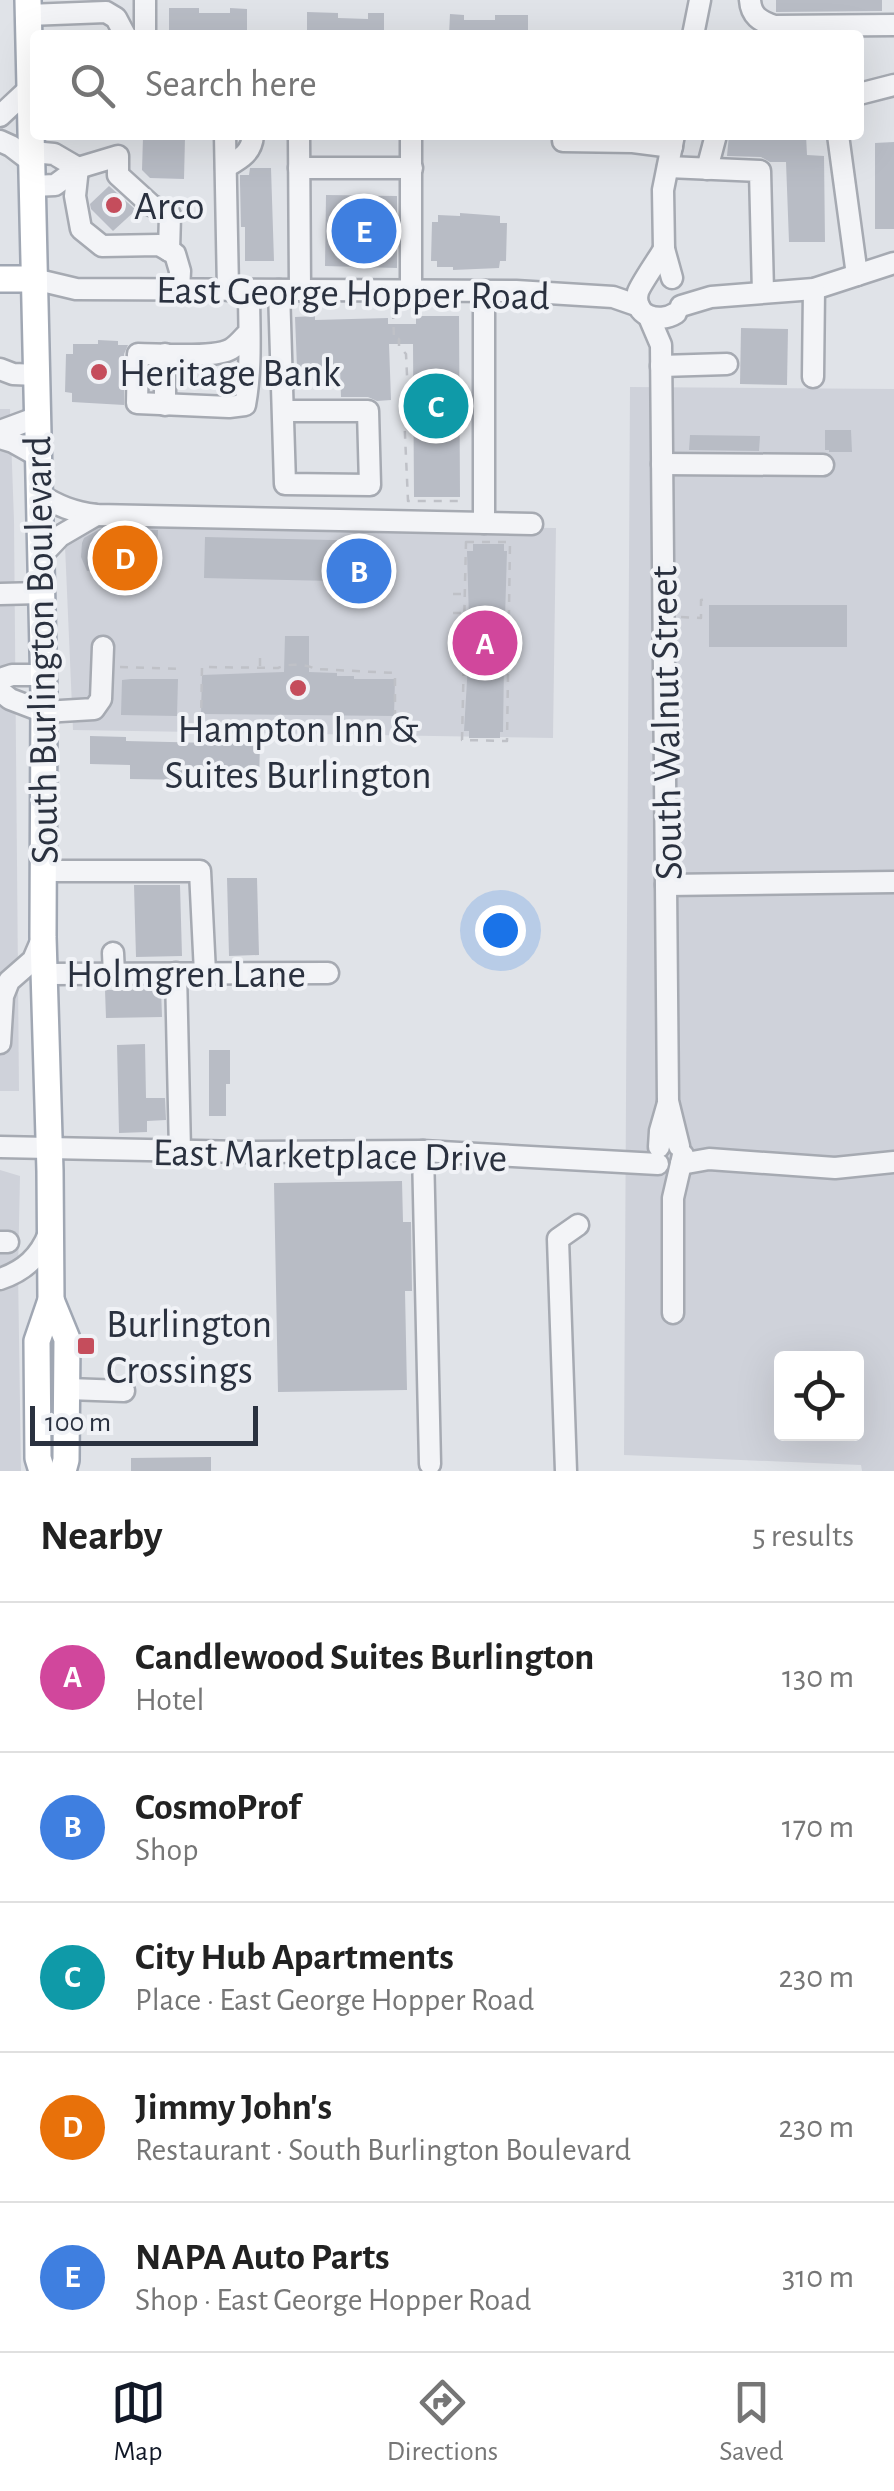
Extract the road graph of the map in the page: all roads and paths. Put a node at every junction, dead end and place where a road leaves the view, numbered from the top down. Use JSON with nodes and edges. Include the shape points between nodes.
{"nodes":[{"id":1,"x":146,"y":0,"type":"edge"},
{"id":2,"x":700,"y":0,"type":"edge"},
{"id":3,"x":750,"y":0,"type":"edge"},
{"id":4,"x":28,"y":7,"type":"edge"},
{"id":5,"x":894,"y":26,"type":"edge"},
{"id":6,"x":122,"y":30,"type":"edge"},
{"id":7,"x":146,"y":30,"type":"edge"},
{"id":8,"x":695,"y":30,"type":"edge"},
{"id":9,"x":894,"y":85,"type":"edge"},
{"id":10,"x":30,"y":88,"type":"edge"},
{"id":11,"x":864,"y":93,"type":"edge"},
{"id":12,"x":0,"y":116,"type":"edge"},
{"id":13,"x":225,"y":140,"type":"edge"},
{"id":14,"x":252,"y":140,"type":"edge"},
{"id":15,"x":298,"y":140,"type":"edge"},
{"id":16,"x":411,"y":140,"type":"edge"},
{"id":17,"x":715,"y":140,"type":"edge"},
{"id":18,"x":839,"y":140,"type":"edge"},
{"id":19,"x":0,"y":141,"type":"edge"},
{"id":20,"x":563,"y":141,"type":"dead end"},
{"id":21,"x":671,"y":149,"type":"edge"},
{"id":22,"x":32,"y":151,"type":"edge"},
{"id":23,"x":226,"y":167,"type":"junction"},
{"id":24,"x":78,"y":168,"type":"junction"},
{"id":25,"x":299,"y":168,"type":"junction"},
{"id":26,"x":412,"y":168,"type":"junction"},
{"id":27,"x":707,"y":169,"type":"junction"},
{"id":28,"x":664,"y":249,"type":"junction"},
{"id":29,"x":169,"y":251,"type":"junction"},
{"id":30,"x":894,"y":263,"type":"edge"},
{"id":31,"x":857,"y":275,"type":"junction"},
{"id":32,"x":0,"y":279,"type":"edge"},
{"id":33,"x":34,"y":279,"type":"junction"},
{"id":34,"x":814,"y":289,"type":"junction"},
{"id":35,"x":179,"y":290,"type":"junction"},
{"id":36,"x":238,"y":290,"type":"junction"},
{"id":37,"x":289,"y":290,"type":"junction"},
{"id":38,"x":411,"y":291,"type":"junction"},
{"id":39,"x":484,"y":291,"type":"junction"},
{"id":40,"x":763,"y":292,"type":"junction"},
{"id":41,"x":678,"y":296,"type":"junction"},
{"id":42,"x":644,"y":297,"type":"junction"},
{"id":43,"x":393,"y":310,"type":"dead end"},
{"id":44,"x":249,"y":332,"type":"junction"},
{"id":45,"x":661,"y":356,"type":"junction"},
{"id":46,"x":727,"y":364,"type":"dead end"},
{"id":47,"x":0,"y":369,"type":"edge"},
{"id":48,"x":36,"y":375,"type":"junction"},
{"id":49,"x":814,"y":377,"type":"dead end"},
{"id":50,"x":282,"y":410,"type":"junction"},
{"id":51,"x":38,"y":417,"type":"junction"},
{"id":52,"x":0,"y":430,"type":"edge"},
{"id":53,"x":0,"y":438,"type":"edge"},
{"id":54,"x":38,"y":456,"type":"junction"},
{"id":55,"x":662,"y":464,"type":"junction"},
{"id":56,"x":824,"y":465,"type":"dead end"},
{"id":57,"x":39,"y":494,"type":"junction"},
{"id":58,"x":465,"y":501,"type":"dead end"},
{"id":59,"x":96,"y":514,"type":"junction"},
{"id":60,"x":532,"y":524,"type":"dead end"},
{"id":61,"x":488,"y":536,"type":"junction"},
{"id":62,"x":40,"y":557,"type":"junction"},
{"id":63,"x":41,"y":593,"type":"junction"},
{"id":64,"x":0,"y":594,"type":"edge"},
{"id":65,"x":453,"y":594,"type":"dead end"},
{"id":66,"x":465,"y":594,"type":"junction"},
{"id":67,"x":708,"y":600,"type":"dead end"},
{"id":68,"x":453,"y":612,"type":"dead end"},
{"id":69,"x":464,"y":613,"type":"junction"},
{"id":70,"x":680,"y":617,"type":"dead end"},
{"id":71,"x":103,"y":646,"type":"dead end"},
{"id":72,"x":260,"y":651,"type":"dead end"},
{"id":73,"x":292,"y":666,"type":"junction"},
{"id":74,"x":118,"y":667,"type":"dead end"},
{"id":75,"x":260,"y":668,"type":"junction"},
{"id":76,"x":154,"y":669,"type":"junction"},
{"id":77,"x":182,"y":669,"type":"dead end"},
{"id":78,"x":292,"y":672,"type":"dead end"},
{"id":79,"x":43,"y":674,"type":"junction"},
{"id":80,"x":154,"y":677,"type":"dead end"},
{"id":81,"x":0,"y":678,"type":"edge"},
{"id":82,"x":0,"y":691,"type":"edge"},
{"id":83,"x":44,"y":712,"type":"junction"},
{"id":84,"x":201,"y":724,"type":"dead end"},
{"id":85,"x":395,"y":738,"type":"dead end"},
{"id":86,"x":43,"y":872,"type":"junction"},
{"id":87,"x":894,"y":882,"type":"edge"},
{"id":88,"x":666,"y":884,"type":"junction"},
{"id":89,"x":43,"y":937,"type":"junction"},
{"id":90,"x":328,"y":973,"type":"dead end"},
{"id":91,"x":44,"y":974,"type":"junction"},
{"id":92,"x":176,"y":974,"type":"junction"},
{"id":93,"x":205,"y":974,"type":"junction"},
{"id":94,"x":0,"y":1042,"type":"edge"},
{"id":95,"x":0,"y":1147,"type":"edge"},
{"id":96,"x":50,"y":1149,"type":"junction"},
{"id":97,"x":180,"y":1151,"type":"junction"},
{"id":98,"x":423,"y":1151,"type":"junction"},
{"id":99,"x":670,"y":1156,"type":"junction"},
{"id":100,"x":894,"y":1162,"type":"edge"},
{"id":101,"x":578,"y":1225,"type":"dead end"},
{"id":102,"x":50,"y":1232,"type":"junction"},
{"id":103,"x":0,"y":1279,"type":"edge"},
{"id":104,"x":51,"y":1300,"type":"junction"},
{"id":105,"x":673,"y":1313,"type":"dead end"},
{"id":106,"x":68,"y":1388,"type":"junction"},
{"id":107,"x":124,"y":1391,"type":"dead end"},
{"id":108,"x":430,"y":1464,"type":"dead end"},
{"id":109,"x":42,"y":1471,"type":"edge"},
{"id":110,"x":63,"y":1471,"type":"edge"},
{"id":111,"x":566,"y":1471,"type":"edge"}],
"edges":[{"from":1,"to":7,"type":"street"},
{"from":2,"to":8,"type":"street"},
{"from":3,"to":5,"type":"street","via":[[760,21],[774,26]]},
{"from":4,"to":6,"type":"street","via":[[106,12]]},
{"from":9,"to":11,"type":"street"},
{"from":10,"to":12,"type":"street"},
{"from":13,"to":23,"type":"street"},
{"from":14,"to":23,"type":"street","via":[[243,158]]},
{"from":15,"to":25,"type":"street"},
{"from":16,"to":26,"type":"street"},
{"from":17,"to":27,"type":"street"},
{"from":18,"to":31,"type":"street"},
{"from":19,"to":22,"type":"street"},
{"from":20,"to":21,"type":"street"},
{"from":21,"to":27,"type":"street"},
{"from":21,"to":28,"type":"street","via":[[662,190]]},
{"from":22,"to":24,"type":"street"},
{"from":22,"to":24,"type":"street","via":[[55,185]]},
{"from":22,"to":33,"type":"main road","name":"South Burlington Boulevard"},
{"from":23,"to":36,"type":"street"},
{"from":24,"to":29,"type":"street","via":[[81,229],[102,246],[159,245]]},
{"from":24,"to":29,"type":"street","via":[[118,156],[118,175],[170,216]]},
{"from":25,"to":26,"type":"street"},
{"from":25,"to":37,"type":"street"},
{"from":26,"to":38,"type":"street"},
{"from":27,"to":40,"type":"street","via":[[760,171]]},
{"from":28,"to":41,"type":"street"},
{"from":28,"to":42,"type":"street"},
{"from":29,"to":35,"type":"street","via":[[180,270]]},
{"from":30,"to":31,"type":"street"},
{"from":31,"to":34,"type":"street"},
{"from":32,"to":33,"type":"main road"},
{"from":33,"to":35,"type":"street","name":"East George Hopper Road","via":[[76,289]]},
{"from":33,"to":48,"type":"main road","name":"South Burlington Boulevard"},
{"from":34,"to":40,"type":"street"},
{"from":34,"to":49,"type":"street"},
{"from":35,"to":36,"type":"street","name":"East George Hopper Road"},
{"from":36,"to":37,"type":"street","name":"East George Hopper Road"},
{"from":36,"to":44,"type":"street"},
{"from":37,"to":38,"type":"street","name":"East George Hopper Road"},
{"from":37,"to":50,"type":"street"},
{"from":38,"to":39,"type":"street","name":"East George Hopper Road"},
{"from":39,"to":42,"type":"street","name":"East George Hopper Road"},
{"from":39,"to":61,"type":"street"},
{"from":40,"to":41,"type":"street"},
{"from":41,"to":42,"type":"street","via":[[660,274]]},
{"from":41,"to":42,"type":"street","via":[[663,320]]},
{"from":41,"to":45,"type":"street","name":"South Walnut Street"},
{"from":42,"to":45,"type":"street","name":"South Walnut Street"},
{"from":43,"to":58,"type":"path","via":[[394,340],[406,354],[408,501]]},
{"from":44,"to":44,"type":"street","via":[[226,352],[164,354],[164,404],[245,404]]},
{"from":45,"to":46,"type":"street"},
{"from":45,"to":55,"type":"street","name":"South Walnut Street"},
{"from":47,"to":48,"type":"street"},
{"from":48,"to":51,"type":"main road","name":"South Burlington Boulevard"},
{"from":50,"to":50,"type":"street","via":[[285,484],[370,485],[368,410]]},
{"from":51,"to":52,"type":"street"},
{"from":51,"to":54,"type":"main road","name":"South Burlington Boulevard"},
{"from":53,"to":54,"type":"street"},
{"from":54,"to":57,"type":"main road","name":"South Burlington Boulevard"},
{"from":55,"to":56,"type":"street"},
{"from":55,"to":88,"type":"street","name":"South Walnut Street"},
{"from":57,"to":59,"type":"street","via":[[76,513]]},
{"from":57,"to":62,"type":"main road","name":"South Burlington Boulevard"},
{"from":59,"to":61,"type":"street"},
{"from":59,"to":62,"type":"street"},
{"from":60,"to":61,"type":"street"},
{"from":61,"to":66,"type":"path","via":[[466,542]]},
{"from":61,"to":69,"type":"path","via":[[510,542],[507,741],[462,740]]},
{"from":62,"to":63,"type":"main road","name":"South Burlington Boulevard"},
{"from":63,"to":64,"type":"street"},
{"from":63,"to":79,"type":"main road","name":"South Burlington Boulevard"},
{"from":65,"to":66,"type":"path"},
{"from":66,"to":69,"type":"path"},
{"from":67,"to":70,"type":"path","via":[[702,600],[701,618]]},
{"from":68,"to":69,"type":"path"},
{"from":71,"to":83,"type":"street","via":[[101,699],[94,710]]},
{"from":72,"to":75,"type":"path"},
{"from":73,"to":75,"type":"path"},
{"from":73,"to":78,"type":"path"},
{"from":73,"to":85,"type":"path","via":[[395,673]]},
{"from":74,"to":76,"type":"path"},
{"from":75,"to":84,"type":"path","via":[[202,667]]},
{"from":76,"to":77,"type":"path"},
{"from":76,"to":80,"type":"path"},
{"from":79,"to":81,"type":"street"},
{"from":79,"to":83,"type":"main road","name":"South Burlington Boulevard"},
{"from":82,"to":83,"type":"street"},
{"from":83,"to":86,"type":"main road","name":"South Burlington Boulevard"},
{"from":86,"to":89,"type":"main road","name":"South Burlington Boulevard"},
{"from":86,"to":93,"type":"street","via":[[110,879],[200,871]]},
{"from":87,"to":88,"type":"street"},
{"from":88,"to":99,"type":"street","name":"South Walnut Street"},
{"from":89,"to":91,"type":"main road","name":"South Burlington Boulevard"},
{"from":89,"to":94,"type":"street","via":[[2,996]]},
{"from":90,"to":93,"type":"street","name":"Holmgren Lane"},
{"from":91,"to":92,"type":"street","name":"Holmgren Lane","via":[[114,964]]},
{"from":91,"to":96,"type":"main road","name":"South Burlington Boulevard"},
{"from":92,"to":93,"type":"street","name":"Holmgren Lane"},
{"from":92,"to":97,"type":"street"},
{"from":95,"to":96,"type":"street","name":"East Marketplace Drive"},
{"from":96,"to":97,"type":"street","name":"East Marketplace Drive"},
{"from":96,"to":102,"type":"main road","name":"South Burlington Boulevard"},
{"from":97,"to":98,"type":"street","name":"East Marketplace Drive"},
{"from":98,"to":99,"type":"street","name":"East Marketplace Drive","via":[[610,1162]]},
{"from":98,"to":108,"type":"street"},
{"from":99,"to":100,"type":"street","via":[[835,1168]]},
{"from":99,"to":105,"type":"street","name":"South Walnut Street"},
{"from":101,"to":111,"type":"street","via":[[558,1239]]},
{"from":102,"to":103,"type":"street","via":[[43,1250]]},
{"from":102,"to":104,"type":"main road","name":"South Burlington Boulevard"},
{"from":104,"to":106,"type":"main road","name":"South Burlington Boulevard","via":[[67,1339]]},
{"from":104,"to":109,"type":"main road","name":"South Burlington Boulevard","via":[[37,1341]]},
{"from":106,"to":107,"type":"street"},
{"from":106,"to":110,"type":"main road","name":"South Burlington Boulevard"}]}
